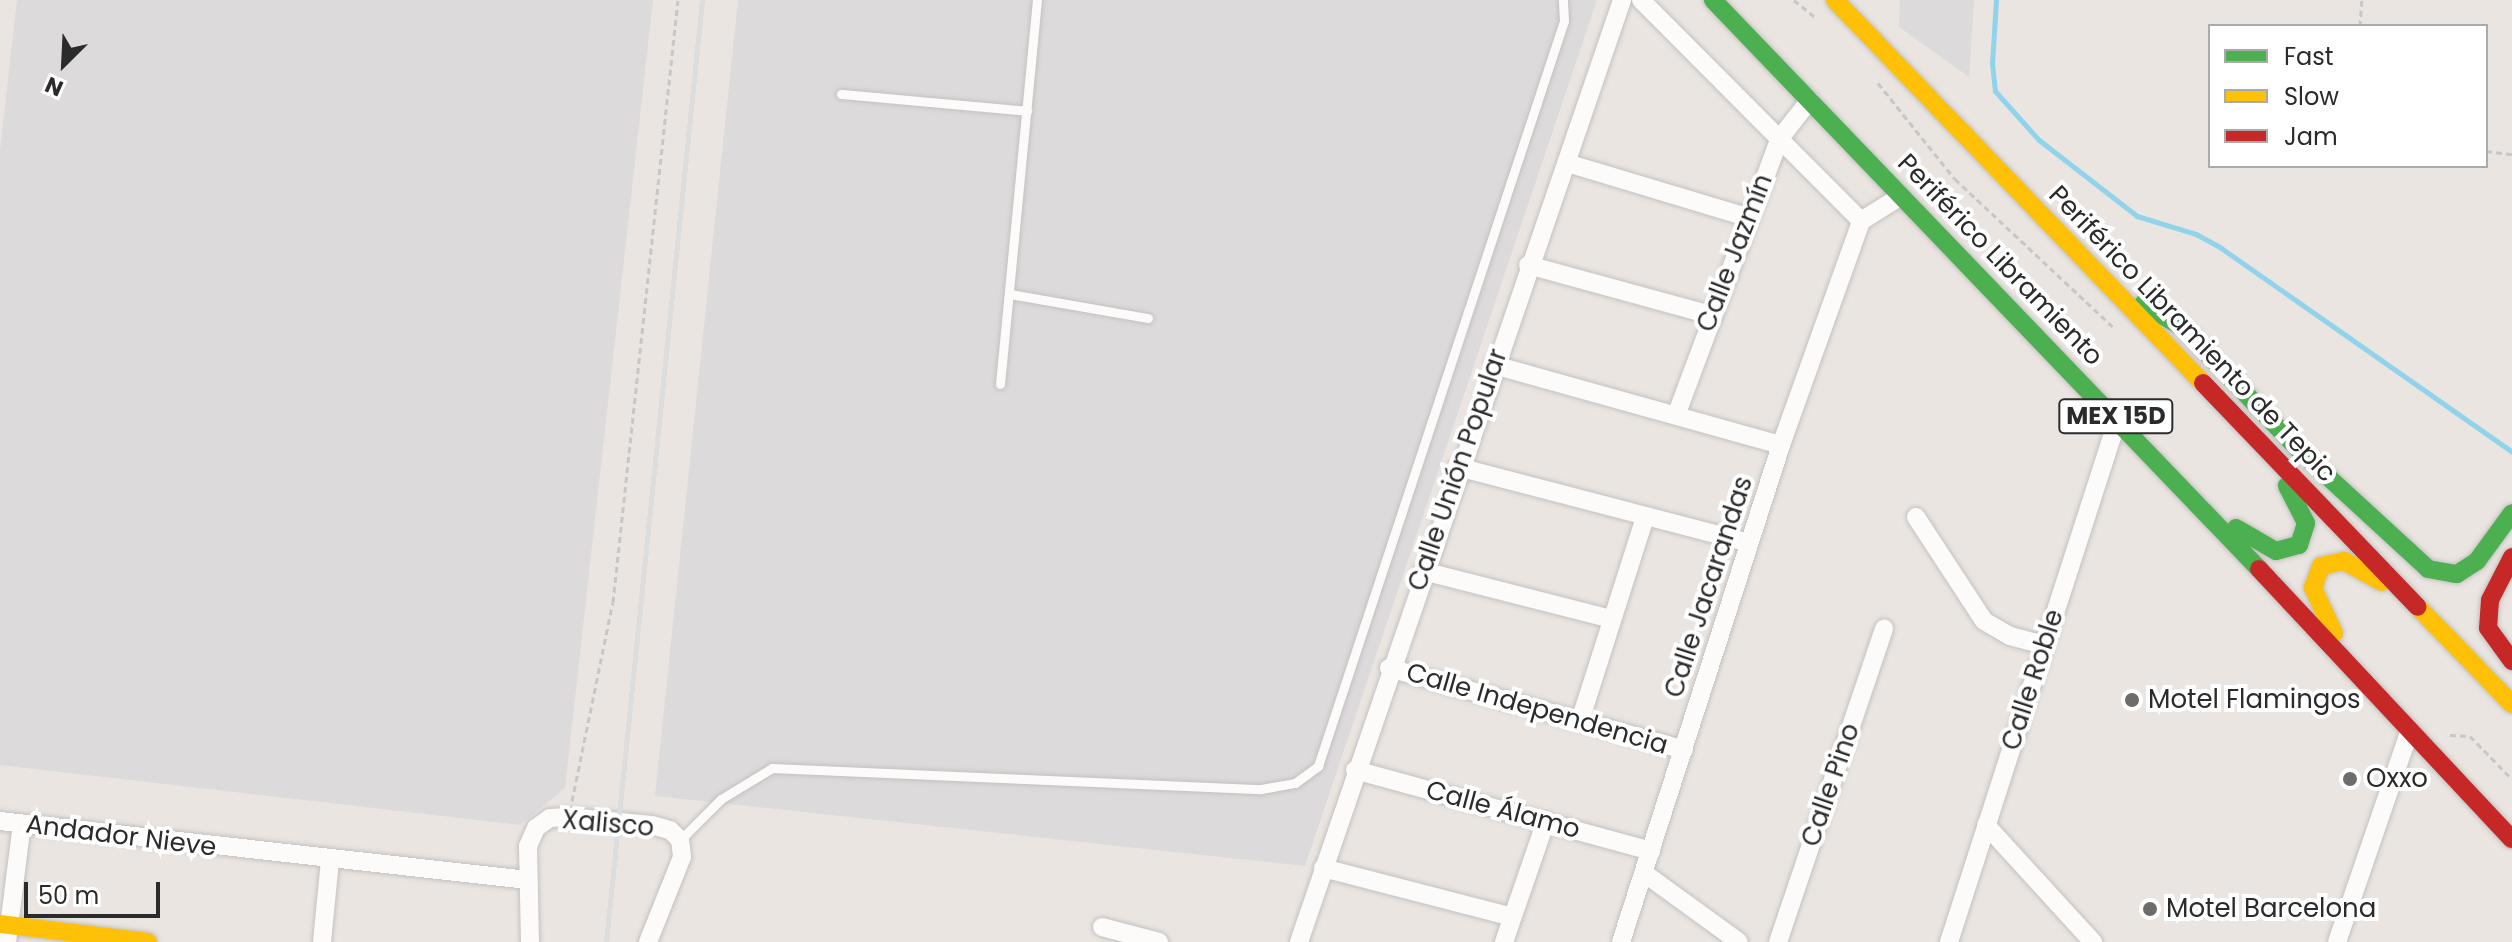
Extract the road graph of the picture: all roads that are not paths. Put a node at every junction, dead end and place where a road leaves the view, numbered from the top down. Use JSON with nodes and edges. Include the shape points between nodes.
{"nodes":[{"id":1,"x":1037,"y":0,"type":"edge"},
{"id":2,"x":1563,"y":0,"type":"edge"},
{"id":3,"x":1622,"y":0,"type":"edge"},
{"id":4,"x":1641,"y":0,"type":"edge"},
{"id":5,"x":1713,"y":0,"type":"edge"},
{"id":6,"x":1835,"y":0,"type":"edge"},
{"id":7,"x":841,"y":94,"type":"dead end"},
{"id":8,"x":1810,"y":100,"type":"junction"},
{"id":9,"x":1027,"y":111,"type":"junction"},
{"id":10,"x":1780,"y":138,"type":"junction"},
{"id":11,"x":1567,"y":163,"type":"junction"},
{"id":12,"x":1901,"y":196,"type":"junction"},
{"id":13,"x":1747,"y":217,"type":"junction"},
{"id":14,"x":1861,"y":221,"type":"junction"},
{"id":15,"x":1528,"y":265,"type":"junction"},
{"id":16,"x":2118,"y":293,"type":"junction"},
{"id":17,"x":1010,"y":294,"type":"junction"},
{"id":18,"x":1711,"y":315,"type":"junction"},
{"id":19,"x":1148,"y":318,"type":"dead end"},
{"id":20,"x":1494,"y":365,"type":"junction"},
{"id":21,"x":1000,"y":384,"type":"dead end"},
{"id":22,"x":1677,"y":413,"type":"junction"},
{"id":23,"x":2118,"y":418,"type":"junction"},
{"id":24,"x":2260,"y":444,"type":"junction"},
{"id":25,"x":1781,"y":445,"type":"junction"},
{"id":26,"x":1458,"y":467,"type":"junction"},
{"id":27,"x":2196,"y":502,"type":"junction"},
{"id":28,"x":2512,"y":513,"type":"edge"},
{"id":29,"x":1645,"y":517,"type":"junction"},
{"id":30,"x":1916,"y":517,"type":"dead end"},
{"id":31,"x":1749,"y":543,"type":"junction"},
{"id":32,"x":2512,"y":557,"type":"edge"},
{"id":33,"x":1423,"y":571,"type":"junction"},
{"id":34,"x":2423,"y":612,"type":"junction"},
{"id":35,"x":1611,"y":619,"type":"junction"},
{"id":36,"x":1884,"y":628,"type":"dead end"},
{"id":37,"x":2044,"y":645,"type":"junction"},
{"id":38,"x":2512,"y":661,"type":"edge"},
{"id":39,"x":1389,"y":668,"type":"junction"},
{"id":40,"x":2353,"y":668,"type":"junction"},
{"id":41,"x":2512,"y":704,"type":"edge"},
{"id":42,"x":1580,"y":721,"type":"junction"},
{"id":43,"x":2409,"y":733,"type":"junction"},
{"id":44,"x":1684,"y":750,"type":"junction"},
{"id":45,"x":1355,"y":770,"type":"junction"},
{"id":46,"x":0,"y":821,"type":"edge"},
{"id":47,"x":1546,"y":821,"type":"junction"},
{"id":48,"x":22,"y":824,"type":"junction"},
{"id":49,"x":1986,"y":825,"type":"junction"},
{"id":50,"x":2512,"y":839,"type":"edge"},
{"id":51,"x":680,"y":840,"type":"junction"},
{"id":52,"x":1651,"y":851,"type":"junction"},
{"id":53,"x":330,"y":861,"type":"junction"},
{"id":54,"x":1323,"y":868,"type":"junction"},
{"id":55,"x":1644,"y":873,"type":"junction"},
{"id":56,"x":528,"y":880,"type":"junction"},
{"id":57,"x":1512,"y":917,"type":"junction"},
{"id":58,"x":1102,"y":927,"type":"dead end"},
{"id":59,"x":5,"y":931,"type":"edge"},
{"id":60,"x":148,"y":942,"type":"edge"},
{"id":61,"x":322,"y":942,"type":"edge"},
{"id":62,"x":530,"y":942,"type":"edge"},
{"id":63,"x":648,"y":942,"type":"edge"},
{"id":64,"x":1159,"y":942,"type":"edge"},
{"id":65,"x":1299,"y":942,"type":"edge"},
{"id":66,"x":1504,"y":942,"type":"edge"},
{"id":67,"x":1621,"y":942,"type":"edge"},
{"id":68,"x":1739,"y":942,"type":"edge"},
{"id":69,"x":1778,"y":942,"type":"edge"},
{"id":70,"x":1949,"y":942,"type":"edge"},
{"id":71,"x":2093,"y":942,"type":"edge"},
{"id":72,"x":2337,"y":942,"type":"edge"}],
"edges":[{"from":1,"to":9,"type":"lane"},
{"from":2,"to":51,"type":"lane","via":[[1564,21],[1318,766],[1295,783],[1261,789],[772,768],[721,799]]},
{"from":3,"to":11,"type":"street","name":"Calle Unión Popular"},
{"from":4,"to":10,"type":"street"},
{"from":5,"to":8,"type":"main road","name":"Periférico Libramiento","number":"MEX 15D"},
{"from":6,"to":16,"type":"main road","name":"Periférico Libramiento de Tepic","number":"MEX 15D"},
{"from":7,"to":9,"type":"lane"},
{"from":8,"to":10,"type":"street","name":"Calle Jazmín"},
{"from":8,"to":12,"type":"main road","name":"Periférico Libramiento","number":"MEX 15D"},
{"from":9,"to":17,"type":"lane"},
{"from":10,"to":13,"type":"street","name":"Calle Jazmín"},
{"from":10,"to":14,"type":"street"},
{"from":11,"to":13,"type":"street"},
{"from":11,"to":15,"type":"street","name":"Calle Unión Popular"},
{"from":12,"to":14,"type":"street"},
{"from":12,"to":23,"type":"main road","name":"Periférico Libramiento","number":"MEX 15D"},
{"from":13,"to":18,"type":"street","name":"Calle Jazmín"},
{"from":14,"to":25,"type":"street","name":"Calle Jacarandas"},
{"from":15,"to":18,"type":"street"},
{"from":15,"to":20,"type":"street","name":"Calle Unión Popular"},
{"from":16,"to":24,"type":"main road","name":"Periférico Libramiento de Tepic","number":"MEX 15D"},
{"from":16,"to":28,"type":"main road","via":[[2182,327],[2302,453],[2428,569],[2457,574],[2487,548]]},
{"from":17,"to":19,"type":"lane"},
{"from":17,"to":21,"type":"lane"},
{"from":18,"to":22,"type":"street","name":"Calle Jazmín"},
{"from":20,"to":22,"type":"street"},
{"from":20,"to":26,"type":"street","name":"Calle Unión Popular"},
{"from":22,"to":25,"type":"street"},
{"from":23,"to":27,"type":"main road","name":"Periférico Libramiento","number":"MEX 15D"},
{"from":23,"to":37,"type":"street","name":"Calle Roble"},
{"from":24,"to":27,"type":"main road","via":[[2304,515],[2307,531],[2299,545],[2284,552],[2269,548]]},
{"from":24,"to":34,"type":"main road","name":"Periférico Libramiento de Tepic","number":"MEX 15D"},
{"from":25,"to":31,"type":"street","name":"Calle Jacarandas"},
{"from":26,"to":29,"type":"street"},
{"from":26,"to":33,"type":"street","name":"Calle Unión Popular"},
{"from":27,"to":40,"type":"main road","name":"Periférico Libramiento","number":"MEX 15D"},
{"from":29,"to":31,"type":"street"},
{"from":29,"to":35,"type":"street"},
{"from":30,"to":37,"type":"street","via":[[1984,621],[2010,636]]},
{"from":31,"to":44,"type":"street","name":"Calle Jacarandas"},
{"from":32,"to":38,"type":"main road","via":[[2490,600],[2488,628]]},
{"from":33,"to":35,"type":"street"},
{"from":33,"to":39,"type":"street","name":"Calle Unión Popular"},
{"from":34,"to":40,"type":"main road","via":[[2356,565],[2336,560],[2321,566],[2313,580],[2315,595]]},
{"from":34,"to":41,"type":"main road","name":"Periférico Libramiento de Tepic","number":"MEX 15D"},
{"from":35,"to":42,"type":"street"},
{"from":36,"to":69,"type":"street","name":"Calle Pino"},
{"from":37,"to":49,"type":"street","name":"Calle Roble"},
{"from":39,"to":42,"type":"street","name":"Calle Independencia"},
{"from":39,"to":45,"type":"street","name":"Calle Unión Popular"},
{"from":40,"to":43,"type":"main road","name":"Periférico Libramiento","number":"MEX 15D"},
{"from":42,"to":44,"type":"street","name":"Calle Independencia"},
{"from":43,"to":50,"type":"main road","name":"Periférico Libramiento","number":"MEX 15D"},
{"from":43,"to":72,"type":"street"},
{"from":44,"to":52,"type":"street","name":"Calle Jacarandas"},
{"from":45,"to":47,"type":"street","name":"Calle Álamo"},
{"from":45,"to":54,"type":"street","name":"Calle Unión Popular"},
{"from":46,"to":48,"type":"street","name":"Andador Nieve"},
{"from":47,"to":52,"type":"street","name":"Calle Álamo"},
{"from":47,"to":57,"type":"street"},
{"from":48,"to":53,"type":"street","name":"Andador Nieve"},
{"from":48,"to":59,"type":"street"},
{"from":49,"to":70,"type":"street","name":"Calle Roble"},
{"from":49,"to":71,"type":"street"},
{"from":51,"to":56,"type":"street","name":"Xalisco","via":[[670,830],[652,825],[550,818],[536,828],[528,846]]},
{"from":51,"to":63,"type":"street","via":[[682,857]]},
{"from":52,"to":55,"type":"street","name":"Calle Jacarandas"},
{"from":53,"to":56,"type":"street","name":"Andador Nieve"},
{"from":53,"to":61,"type":"street"},
{"from":54,"to":57,"type":"street"},
{"from":54,"to":65,"type":"street","name":"Calle Unión Popular"},
{"from":55,"to":67,"type":"street","name":"Calle Jacarandas"},
{"from":55,"to":68,"type":"street"},
{"from":56,"to":62,"type":"street"},
{"from":57,"to":66,"type":"street"},
{"from":58,"to":64,"type":"street"},
{"from":59,"to":60,"type":"main road"}]}
